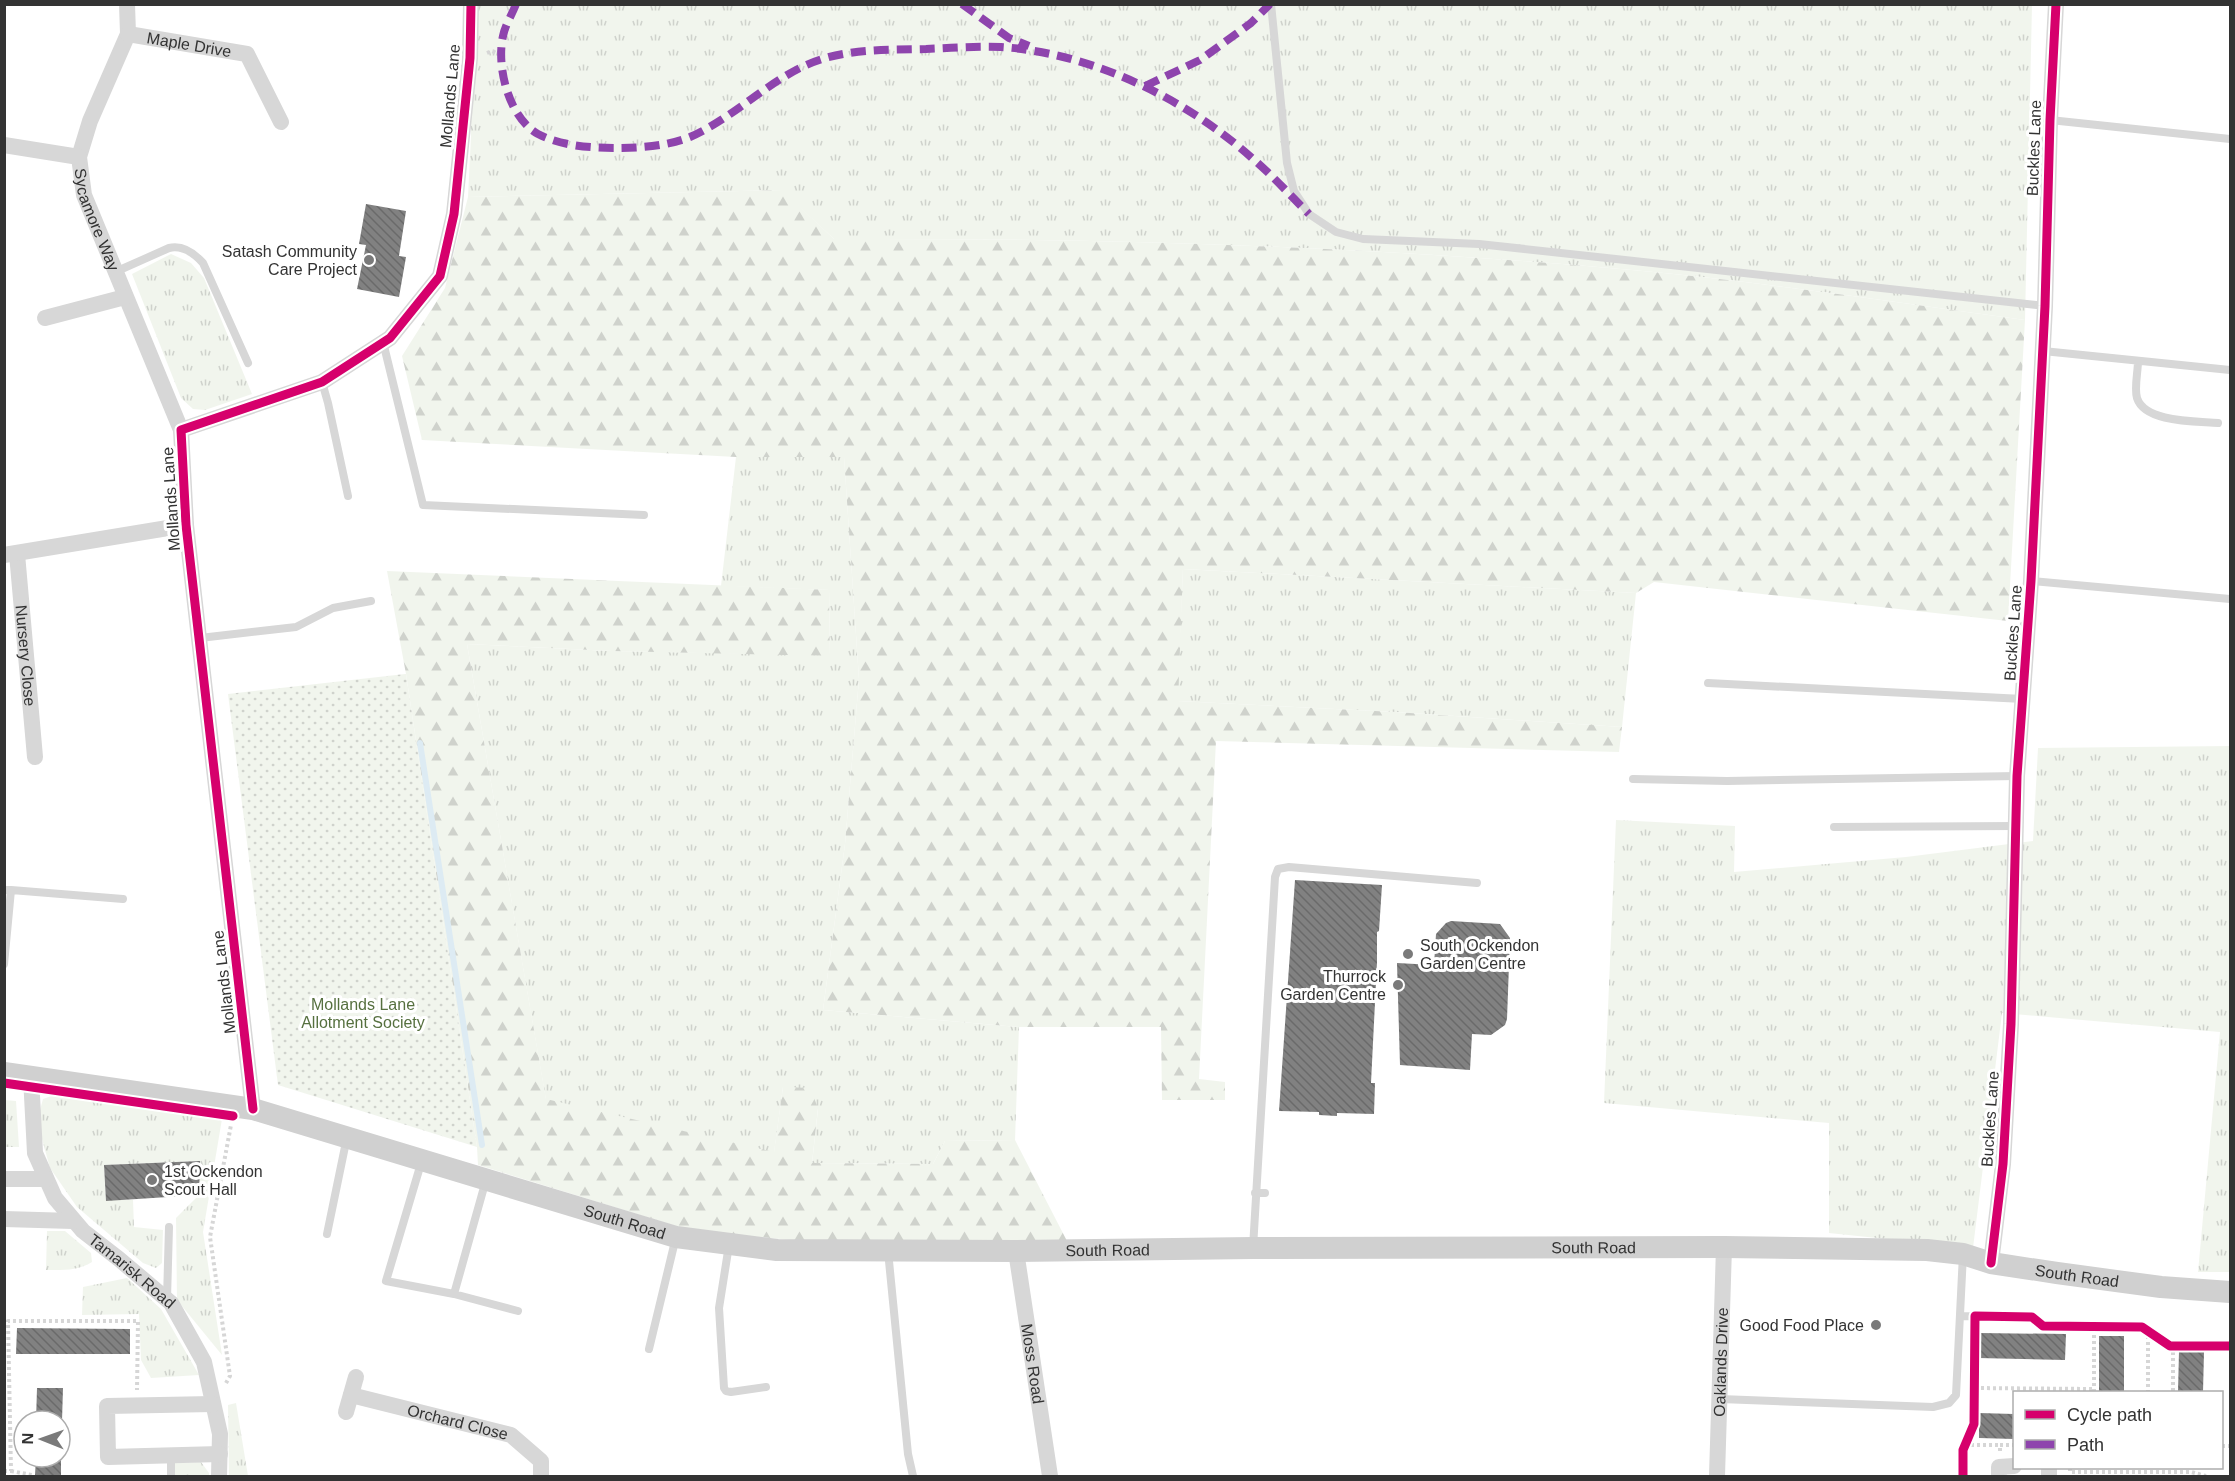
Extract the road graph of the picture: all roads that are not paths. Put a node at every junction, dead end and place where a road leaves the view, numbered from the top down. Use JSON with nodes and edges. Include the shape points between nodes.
{"nodes":[{"id":1,"x":127,"y":4,"type":"edge"},
{"id":2,"x":471,"y":4,"type":"edge"},
{"id":3,"x":1271,"y":4,"type":"edge"},
{"id":4,"x":2056,"y":4,"type":"edge"},
{"id":5,"x":128,"y":34,"type":"junction"},
{"id":6,"x":2050,"y":120,"type":"junction"},
{"id":7,"x":281,"y":122,"type":"dead end"},
{"id":8,"x":2230,"y":139,"type":"edge"},
{"id":9,"x":4,"y":144,"type":"edge"},
{"id":10,"x":79,"y":157,"type":"junction"},
{"id":11,"x":114,"y":272,"type":"junction"},
{"id":12,"x":125,"y":297,"type":"junction"},
{"id":13,"x":2045,"y":306,"type":"junction"},
{"id":14,"x":45,"y":318,"type":"dead end"},
{"id":15,"x":383,"y":342,"type":"junction"},
{"id":16,"x":2043,"y":351,"type":"junction"},
{"id":17,"x":2138,"y":361,"type":"junction"},
{"id":18,"x":248,"y":363,"type":"dead end"},
{"id":19,"x":2230,"y":370,"type":"edge"},
{"id":20,"x":322,"y":382,"type":"junction"},
{"id":21,"x":2218,"y":423,"type":"dead end"},
{"id":22,"x":181,"y":430,"type":"junction"},
{"id":23,"x":348,"y":496,"type":"dead end"},
{"id":24,"x":644,"y":515,"type":"dead end"},
{"id":25,"x":186,"y":525,"type":"junction"},
{"id":26,"x":11,"y":554,"type":"edge"},
{"id":27,"x":2031,"y":581,"type":"junction"},
{"id":28,"x":2230,"y":599,"type":"edge"},
{"id":29,"x":371,"y":601,"type":"dead end"},
{"id":30,"x":200,"y":638,"type":"junction"},
{"id":31,"x":1708,"y":683,"type":"dead end"},
{"id":32,"x":2023,"y":699,"type":"junction"},
{"id":33,"x":35,"y":757,"type":"dead end"},
{"id":34,"x":2017,"y":776,"type":"junction"},
{"id":35,"x":1633,"y":779,"type":"dead end"},
{"id":36,"x":2017,"y":826,"type":"junction"},
{"id":37,"x":1834,"y":827,"type":"dead end"},
{"id":38,"x":1477,"y":883,"type":"dead end"},
{"id":39,"x":8,"y":890,"type":"edge"},
{"id":40,"x":123,"y":899,"type":"dead end"},
{"id":41,"x":4,"y":964,"type":"edge"},
{"id":42,"x":4,"y":1073,"type":"edge"},
{"id":43,"x":31,"y":1077,"type":"junction"},
{"id":44,"x":244,"y":1108,"type":"junction"},
{"id":45,"x":347,"y":1137,"type":"junction"},
{"id":46,"x":422,"y":1160,"type":"junction"},
{"id":47,"x":4,"y":1179,"type":"edge"},
{"id":48,"x":46,"y":1179,"type":"junction"},
{"id":49,"x":487,"y":1179,"type":"junction"},
{"id":50,"x":1255,"y":1193,"type":"junction"},
{"id":51,"x":1265,"y":1193,"type":"dead end"},
{"id":52,"x":4,"y":1219,"type":"edge"},
{"id":53,"x":73,"y":1221,"type":"junction"},
{"id":54,"x":169,"y":1227,"type":"dead end"},
{"id":55,"x":327,"y":1234,"type":"dead end"},
{"id":56,"x":676,"y":1237,"type":"junction"},
{"id":57,"x":729,"y":1244,"type":"junction"},
{"id":58,"x":1724,"y":1247,"type":"junction"},
{"id":59,"x":1253,"y":1248,"type":"junction"},
{"id":60,"x":888,"y":1251,"type":"junction"},
{"id":61,"x":1016,"y":1251,"type":"junction"},
{"id":62,"x":1963,"y":1254,"type":"junction"},
{"id":63,"x":1991,"y":1263,"type":"junction"},
{"id":64,"x":2230,"y":1292,"type":"edge"},
{"id":65,"x":454,"y":1294,"type":"junction"},
{"id":66,"x":166,"y":1300,"type":"junction"},
{"id":67,"x":518,"y":1311,"type":"dead end"},
{"id":68,"x":1960,"y":1316,"type":"junction"},
{"id":69,"x":2032,"y":1317,"type":"dead end"},
{"id":70,"x":649,"y":1348,"type":"dead end"},
{"id":71,"x":356,"y":1377,"type":"dead end"},
{"id":72,"x":766,"y":1387,"type":"dead end"},
{"id":73,"x":351,"y":1395,"type":"junction"},
{"id":74,"x":1720,"y":1399,"type":"junction"},
{"id":75,"x":213,"y":1404,"type":"junction"},
{"id":76,"x":346,"y":1413,"type":"dead end"},
{"id":77,"x":220,"y":1454,"type":"junction"},
{"id":78,"x":171,"y":1455,"type":"junction"},
{"id":79,"x":2013,"y":1466,"type":"edge"},
{"id":80,"x":171,"y":1476,"type":"edge"},
{"id":81,"x":219,"y":1476,"type":"edge"},
{"id":82,"x":541,"y":1476,"type":"edge"},
{"id":83,"x":913,"y":1476,"type":"edge"},
{"id":84,"x":1050,"y":1476,"type":"edge"},
{"id":85,"x":1718,"y":1476,"type":"edge"},
{"id":86,"x":2000,"y":1476,"type":"edge"}],
"edges":[{"from":1,"to":5,"type":"street","name":"Sycamore Way"},
{"from":2,"to":15,"type":"street","name":"Mollands Lane","via":[[470,58],[454,214],[440,276]]},
{"from":3,"to":13,"type":"lane","via":[[1287,163],[1294,191],[1309,214],[1336,232],[1363,239],[1479,244]]},
{"from":4,"to":6,"type":"street","name":"Buckles Lane"},
{"from":5,"to":7,"type":"street","name":"Maple Drive","via":[[247,54]]},
{"from":5,"to":10,"type":"street","name":"Sycamore Way","via":[[90,121]]},
{"from":6,"to":8,"type":"lane"},
{"from":6,"to":13,"type":"street","name":"Buckles Lane"},
{"from":9,"to":10,"type":"street"},
{"from":10,"to":11,"type":"street","name":"Sycamore Way","via":[[84,195]]},
{"from":11,"to":12,"type":"street","name":"Sycamore Way"},
{"from":11,"to":18,"type":"lane","via":[[169,248],[192,253],[203,263]]},
{"from":12,"to":14,"type":"street"},
{"from":12,"to":22,"type":"street","name":"Sycamore Way"},
{"from":13,"to":16,"type":"street","name":"Buckles Lane"},
{"from":15,"to":20,"type":"street","name":"Mollands Lane"},
{"from":15,"to":24,"type":"lane","via":[[423,505]]},
{"from":16,"to":17,"type":"lane"},
{"from":16,"to":27,"type":"street","name":"Buckles Lane"},
{"from":17,"to":19,"type":"lane"},
{"from":17,"to":21,"type":"lane","via":[[2137,398],[2145,410],[2157,417]]},
{"from":20,"to":22,"type":"street","name":"Mollands Lane"},
{"from":20,"to":23,"type":"lane"},
{"from":22,"to":25,"type":"street","name":"Mollands Lane"},
{"from":25,"to":26,"type":"street","name":"Nursery Close"},
{"from":25,"to":30,"type":"street","name":"Mollands Lane"},
{"from":26,"to":33,"type":"street","name":"Nursery Close"},
{"from":27,"to":28,"type":"lane"},
{"from":27,"to":32,"type":"street","name":"Buckles Lane"},
{"from":29,"to":30,"type":"lane","via":[[333,608],[296,627]]},
{"from":30,"to":44,"type":"street","name":"Mollands Lane"},
{"from":31,"to":32,"type":"lane"},
{"from":32,"to":34,"type":"street","name":"Buckles Lane"},
{"from":34,"to":35,"type":"lane"},
{"from":34,"to":36,"type":"street","name":"Buckles Lane"},
{"from":36,"to":37,"type":"lane"},
{"from":36,"to":63,"type":"street","name":"Buckles Lane","via":[[2012,1024],[2003,1164]]},
{"from":38,"to":50,"type":"lane","via":[[1278,869],[1263,1139]]},
{"from":39,"to":40,"type":"lane"},
{"from":39,"to":41,"type":"lane"},
{"from":42,"to":43,"type":"main road","name":"South Road"},
{"from":43,"to":44,"type":"main road","name":"South Road"},
{"from":43,"to":48,"type":"street","name":"Tamarisk Road","via":[[35,1153]]},
{"from":44,"to":45,"type":"main road","name":"South Road"},
{"from":45,"to":46,"type":"main road","name":"South Road"},
{"from":45,"to":55,"type":"lane"},
{"from":46,"to":49,"type":"main road","name":"South Road"},
{"from":46,"to":65,"type":"lane","via":[[386,1281]]},
{"from":47,"to":48,"type":"street"},
{"from":48,"to":53,"type":"street","name":"Tamarisk Road"},
{"from":49,"to":56,"type":"main road","name":"South Road"},
{"from":49,"to":65,"type":"lane"},
{"from":50,"to":51,"type":"lane"},
{"from":50,"to":59,"type":"lane"},
{"from":52,"to":53,"type":"street"},
{"from":53,"to":66,"type":"street","name":"Tamarisk Road"},
{"from":54,"to":66,"type":"lane"},
{"from":56,"to":57,"type":"main road","name":"South Road"},
{"from":56,"to":70,"type":"lane"},
{"from":57,"to":60,"type":"main road","name":"South Road","via":[[777,1250]]},
{"from":57,"to":72,"type":"lane","via":[[719,1308],[724,1388],[731,1392]]},
{"from":58,"to":59,"type":"main road","name":"South Road"},
{"from":58,"to":62,"type":"main road","name":"South Road"},
{"from":58,"to":74,"type":"street","name":"Oaklands Drive"},
{"from":59,"to":61,"type":"main road","name":"South Road"},
{"from":60,"to":61,"type":"main road","name":"South Road"},
{"from":60,"to":83,"type":"lane"},
{"from":61,"to":84,"type":"street","name":"Moss Road"},
{"from":62,"to":63,"type":"main road","name":"South Road"},
{"from":62,"to":68,"type":"lane"},
{"from":63,"to":64,"type":"main road","name":"South Road","via":[[2161,1287]]},
{"from":65,"to":67,"type":"lane"},
{"from":66,"to":75,"type":"street","name":"Tamarisk Road","via":[[204,1362]]},
{"from":68,"to":69,"type":"lane"},
{"from":68,"to":74,"type":"lane","via":[[1956,1395],[1949,1403],[1933,1407]]},
{"from":71,"to":73,"type":"street"},
{"from":73,"to":76,"type":"street"},
{"from":73,"to":82,"type":"street","name":"Orchard Close","via":[[511,1435],[541,1461]]},
{"from":74,"to":85,"type":"street","name":"Oaklands Drive"},
{"from":75,"to":77,"type":"street","name":"Tamarisk Road"},
{"from":75,"to":78,"type":"street","via":[[107,1406],[108,1456]]},
{"from":77,"to":78,"type":"street"},
{"from":77,"to":81,"type":"street","name":"Tamarisk Road"},
{"from":78,"to":80,"type":"lane"},
{"from":79,"to":86,"type":"street","via":[[1999,1467]]}]}
